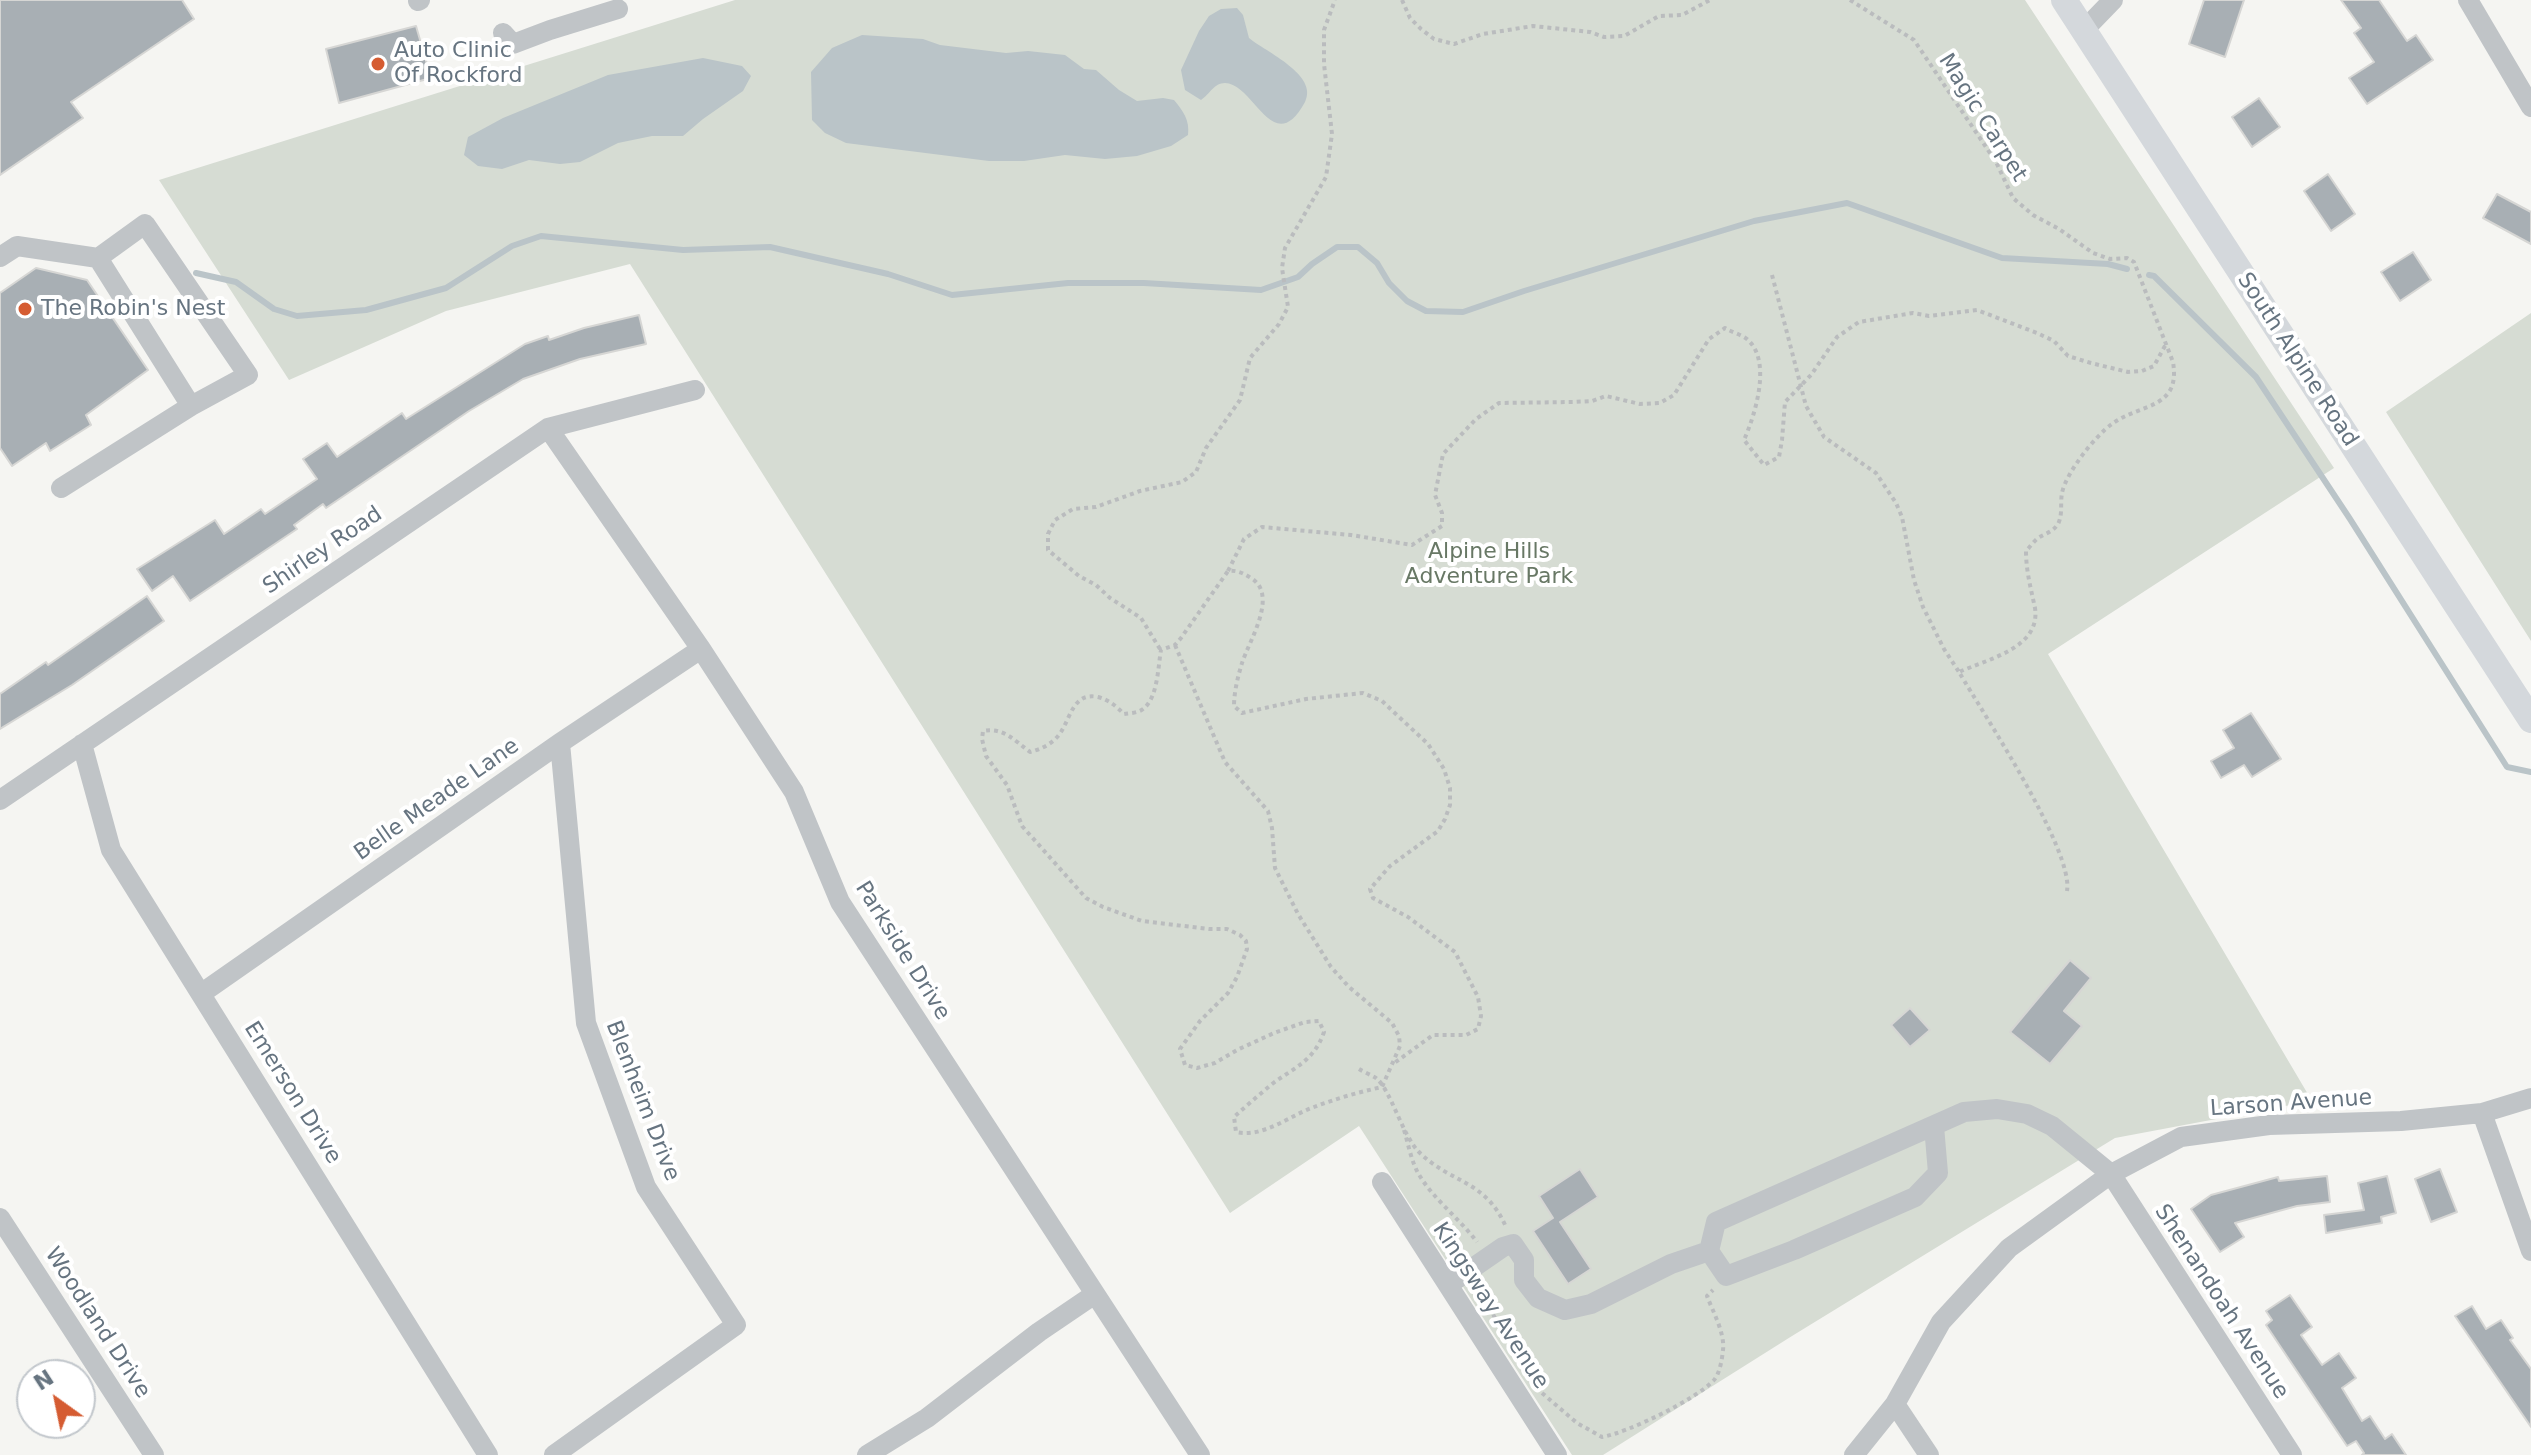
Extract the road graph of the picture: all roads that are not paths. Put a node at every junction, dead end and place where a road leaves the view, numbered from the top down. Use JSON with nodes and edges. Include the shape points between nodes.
{"nodes":[{"id":1,"x":2064,"y":0,"type":"edge"},
{"id":2,"x":2113,"y":0,"type":"edge"},
{"id":3,"x":2468,"y":0,"type":"edge"},
{"id":4,"x":618,"y":9,"type":"dead end"},
{"id":5,"x":2083,"y":31,"type":"junction"},
{"id":6,"x":503,"y":33,"type":"dead end"},
{"id":7,"x":2531,"y":107,"type":"edge"},
{"id":8,"x":0,"y":257,"type":"edge"},
{"id":9,"x":98,"y":258,"type":"junction"},
{"id":10,"x":695,"y":390,"type":"dead end"},
{"id":11,"x":191,"y":406,"type":"junction"},
{"id":12,"x":548,"y":428,"type":"junction"},
{"id":13,"x":61,"y":488,"type":"dead end"},
{"id":14,"x":701,"y":649,"type":"junction"},
{"id":15,"x":2531,"y":720,"type":"edge"},
{"id":16,"x":560,"y":743,"type":"junction"},
{"id":17,"x":82,"y":744,"type":"junction"},
{"id":18,"x":0,"y":800,"type":"edge"},
{"id":19,"x":202,"y":993,"type":"junction"},
{"id":20,"x":2531,"y":1098,"type":"edge"},
{"id":21,"x":2482,"y":1113,"type":"junction"},
{"id":22,"x":1934,"y":1126,"type":"junction"},
{"id":23,"x":2111,"y":1174,"type":"junction"},
{"id":24,"x":1382,"y":1182,"type":"dead end"},
{"id":25,"x":0,"y":1218,"type":"edge"},
{"id":26,"x":1709,"y":1251,"type":"junction"},
{"id":27,"x":2531,"y":1251,"type":"edge"},
{"id":28,"x":1448,"y":1285,"type":"junction"},
{"id":29,"x":1095,"y":1294,"type":"junction"},
{"id":30,"x":1895,"y":1404,"type":"junction"},
{"id":31,"x":154,"y":1455,"type":"edge"},
{"id":32,"x":488,"y":1455,"type":"edge"},
{"id":33,"x":554,"y":1455,"type":"edge"},
{"id":34,"x":867,"y":1455,"type":"edge"},
{"id":35,"x":1200,"y":1455,"type":"edge"},
{"id":36,"x":1557,"y":1455,"type":"edge"},
{"id":37,"x":1854,"y":1455,"type":"edge"},
{"id":38,"x":1929,"y":1455,"type":"edge"},
{"id":39,"x":2292,"y":1455,"type":"edge"}],
"edges":[{"from":1,"to":5,"type":"main road","name":"South Alpine Road"},
{"from":2,"to":5,"type":"street"},
{"from":3,"to":7,"type":"street"},
{"from":4,"to":6,"type":"street","via":[[513,44]]},
{"from":5,"to":15,"type":"main road","name":"South Alpine Road"},
{"from":8,"to":9,"type":"street","via":[[17,246]]},
{"from":9,"to":11,"type":"street"},
{"from":9,"to":11,"type":"street","via":[[145,224],[248,375]]},
{"from":10,"to":12,"type":"street","name":"Shirley Road"},
{"from":11,"to":13,"type":"street"},
{"from":12,"to":14,"type":"street","name":"Parkside Drive"},
{"from":12,"to":17,"type":"street","name":"Shirley Road"},
{"from":14,"to":16,"type":"street","name":"Belle Meade Lane"},
{"from":14,"to":29,"type":"street","name":"Parkside Drive","via":[[794,792],[840,902]]},
{"from":16,"to":19,"type":"street","name":"Belle Meade Lane"},
{"from":16,"to":33,"type":"street","name":"Blenheim Drive","via":[[586,1023],[646,1187],[736,1325]]},
{"from":17,"to":18,"type":"street","name":"Shirley Road"},
{"from":17,"to":19,"type":"street","name":"Emerson Drive","via":[[111,850]]},
{"from":19,"to":32,"type":"street","name":"Emerson Drive"},
{"from":20,"to":21,"type":"street","name":"Larson Avenue"},
{"from":21,"to":23,"type":"street","name":"Larson Avenue","via":[[2269,1125],[2181,1137]]},
{"from":21,"to":27,"type":"street"},
{"from":22,"to":23,"type":"street","name":"Shenandoah Avenue","via":[[1964,1112],[1997,1109],[2027,1114],[2052,1126]]},
{"from":22,"to":26,"type":"street","name":"Shenandoah Avenue","via":[[1716,1222]]},
{"from":22,"to":26,"type":"street","via":[[1938,1173],[1915,1197],[1726,1276]]},
{"from":23,"to":30,"type":"street","name":"Larson Avenue","via":[[2009,1248],[1941,1322]]},
{"from":23,"to":39,"type":"street","name":"Shenandoah Avenue"},
{"from":24,"to":28,"type":"street","name":"Kingsway Avenue"},
{"from":25,"to":31,"type":"street","name":"Woodland Drive"},
{"from":26,"to":28,"type":"street","via":[[1591,1304],[1565,1310],[1538,1298],[1524,1280],[1524,1260],[1513,1244]]},
{"from":28,"to":36,"type":"street","name":"Kingsway Avenue"},
{"from":29,"to":34,"type":"street","via":[[927,1418]]},
{"from":29,"to":35,"type":"street","name":"Parkside Drive"},
{"from":30,"to":37,"type":"street","name":"Larson Avenue"},
{"from":30,"to":38,"type":"street"}]}
